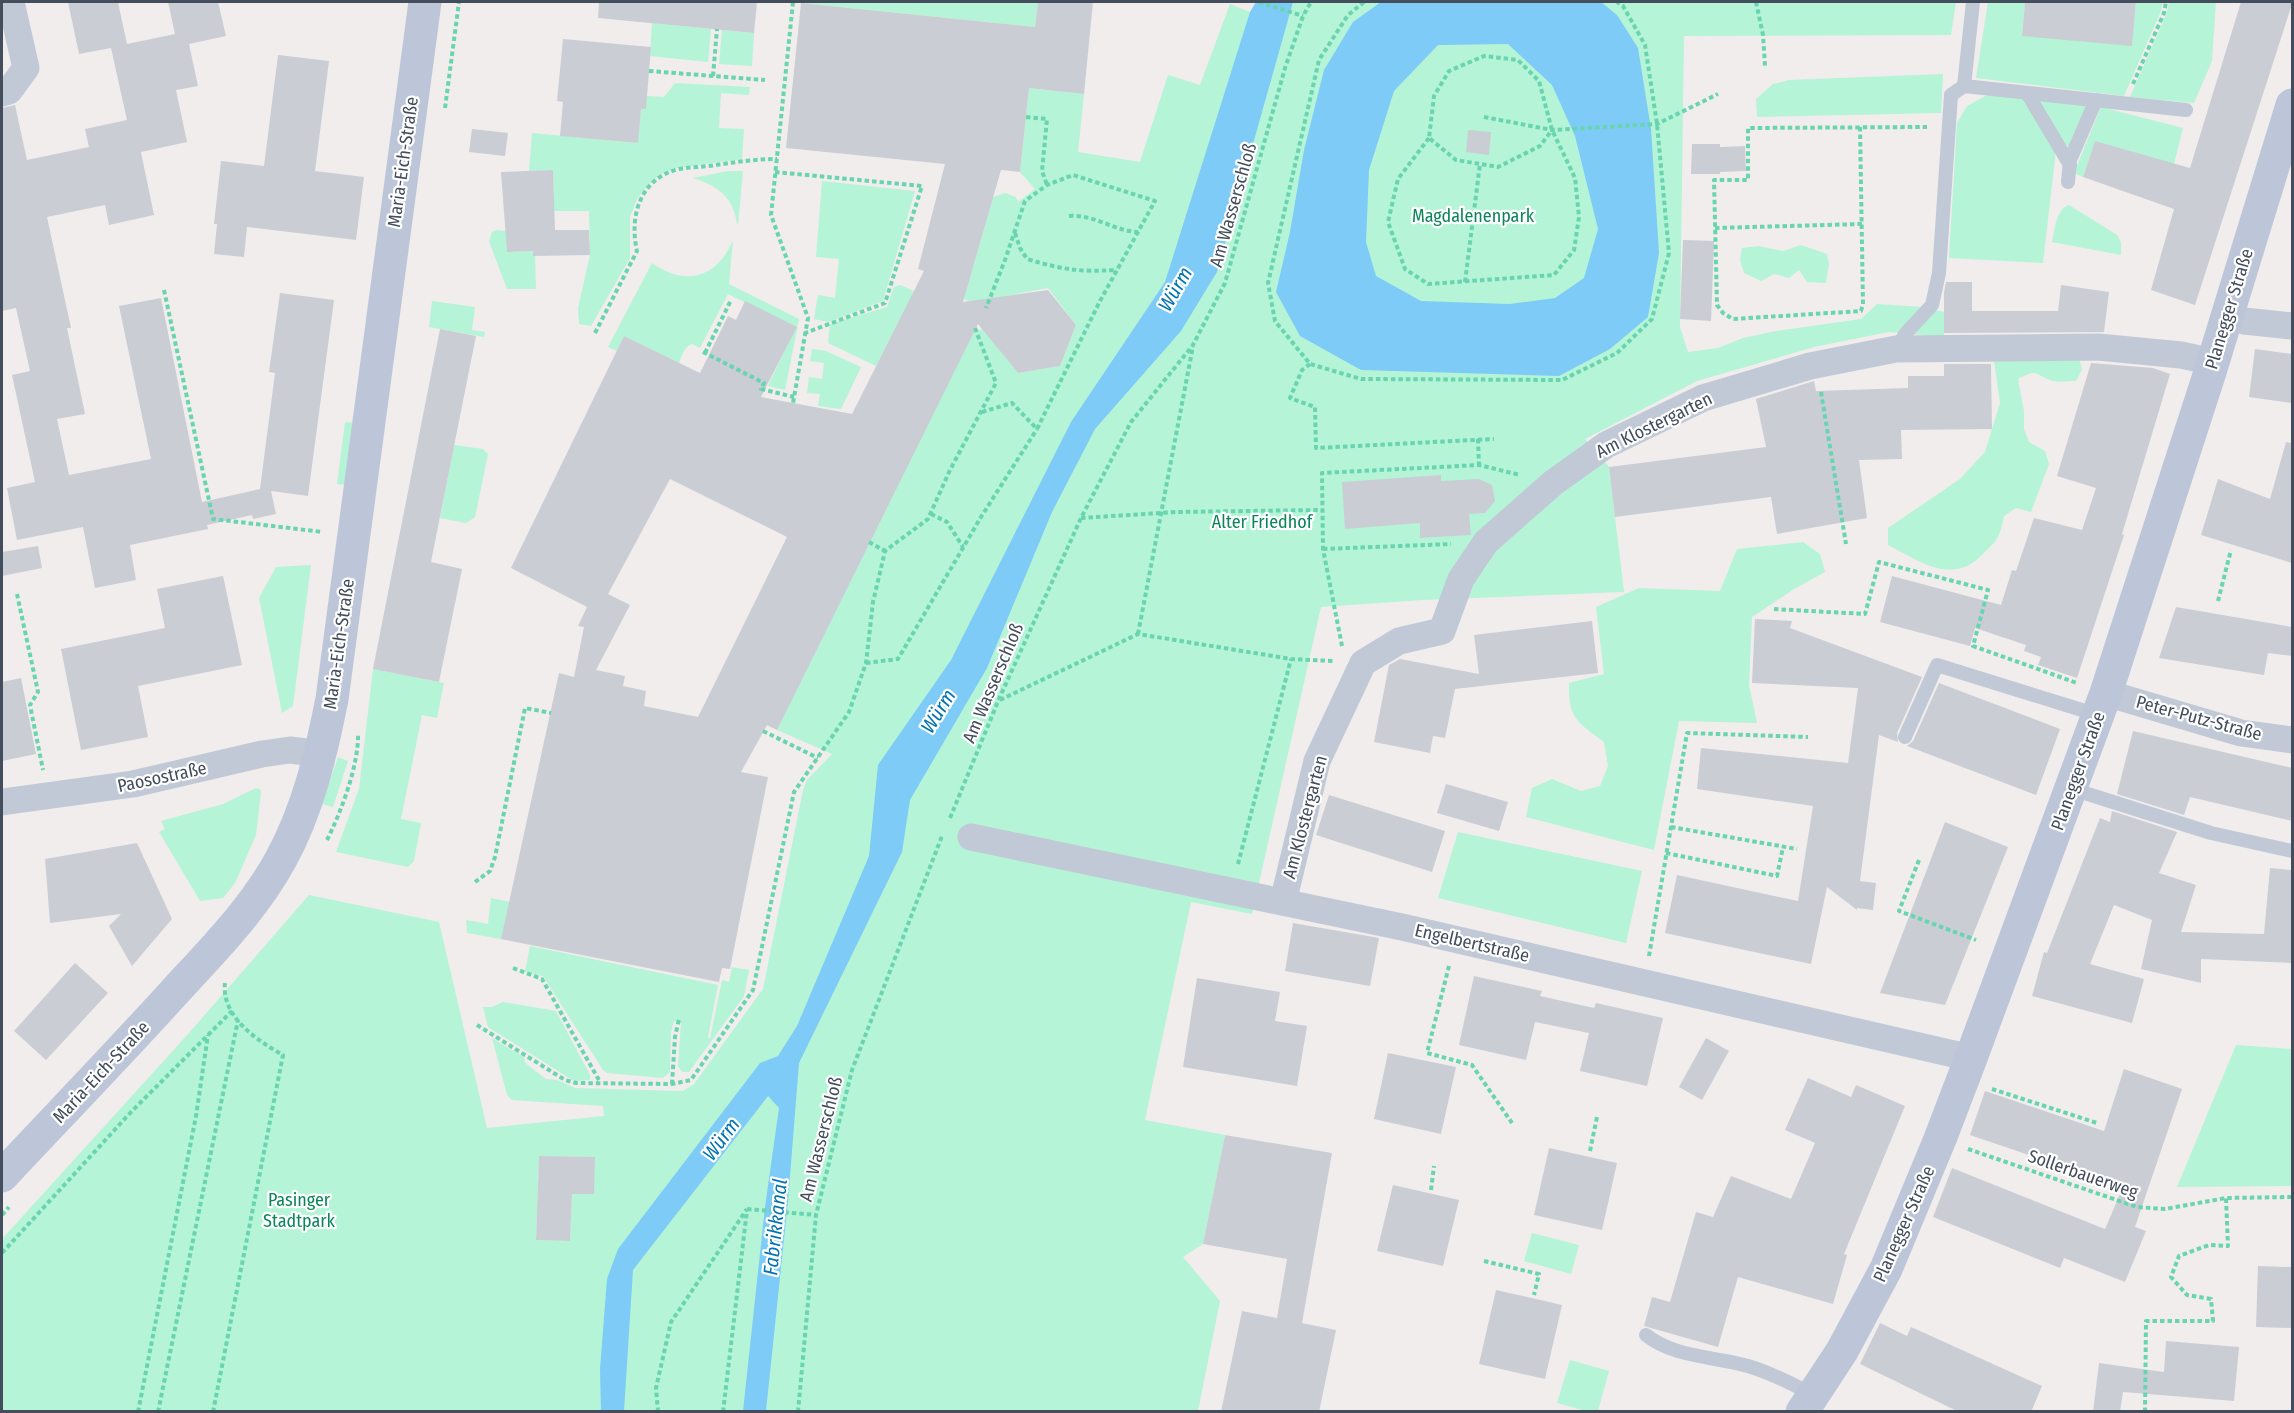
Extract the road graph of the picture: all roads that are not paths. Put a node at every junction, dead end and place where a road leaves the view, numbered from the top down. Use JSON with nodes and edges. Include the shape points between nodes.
{"nodes":[{"id":1,"x":11,"y":2,"type":"edge"},
{"id":2,"x":425,"y":2,"type":"edge"},
{"id":3,"x":1973,"y":2,"type":"edge"},
{"id":4,"x":1964,"y":86,"type":"junction"},
{"id":5,"x":2,"y":93,"type":"edge"},
{"id":6,"x":2027,"y":93,"type":"junction"},
{"id":7,"x":2096,"y":100,"type":"junction"},
{"id":8,"x":2292,"y":105,"type":"edge"},
{"id":9,"x":2186,"y":110,"type":"dead end"},
{"id":10,"x":2070,"y":165,"type":"junction"},
{"id":11,"x":2068,"y":182,"type":"dead end"},
{"id":12,"x":2228,"y":312,"type":"junction"},
{"id":13,"x":2292,"y":326,"type":"edge"},
{"id":14,"x":1896,"y":349,"type":"junction"},
{"id":15,"x":2213,"y":362,"type":"junction"},
{"id":16,"x":2102,"y":704,"type":"junction"},
{"id":17,"x":1905,"y":737,"type":"dead end"},
{"id":18,"x":2292,"y":740,"type":"edge"},
{"id":19,"x":322,"y":754,"type":"junction"},
{"id":20,"x":2072,"y":789,"type":"junction"},
{"id":21,"x":2,"y":802,"type":"edge"},
{"id":22,"x":971,"y":837,"type":"dead end"},
{"id":23,"x":2292,"y":851,"type":"edge"},
{"id":24,"x":1283,"y":902,"type":"junction"},
{"id":25,"x":1971,"y":1058,"type":"junction"},
{"id":26,"x":2,"y":1176,"type":"edge"},
{"id":27,"x":1646,"y":1335,"type":"dead end"},
{"id":28,"x":1808,"y":1403,"type":"edge"}],
"edges":[{"from":1,"to":5,"type":"street","via":[[26,69],[9,91]]},
{"from":2,"to":19,"type":"main road","name":"Maria-Eich-Straße"},
{"from":3,"to":4,"type":"lane"},
{"from":4,"to":6,"type":"lane"},
{"from":4,"to":14,"type":"lane","via":[[1952,95],[1939,273],[1932,305]]},
{"from":6,"to":7,"type":"lane"},
{"from":6,"to":10,"type":"lane"},
{"from":7,"to":9,"type":"lane"},
{"from":7,"to":10,"type":"lane"},
{"from":8,"to":12,"type":"main road","name":"Planegger Straße"},
{"from":10,"to":11,"type":"lane"},
{"from":12,"to":13,"type":"street","via":[[2244,321]]},
{"from":12,"to":15,"type":"main road","name":"Planegger Straße"},
{"from":14,"to":15,"type":"street","name":"Am Klostergarten","via":[[2098,346]]},
{"from":14,"to":24,"type":"street","name":"Am Klostergarten","via":[[1816,364],[1702,398],[1606,445],[1553,483],[1486,542],[1461,579],[1442,631],[1399,641],[1354,662],[1317,761]]},
{"from":15,"to":16,"type":"main road","name":"Planegger Straße"},
{"from":16,"to":17,"type":"lane","via":[[1937,665]]},
{"from":16,"to":18,"type":"street","name":"Peter-Putz-Straße","via":[[2241,734]]},
{"from":16,"to":20,"type":"main road","name":"Planegger Straße"},
{"from":19,"to":21,"type":"street","name":"Paosostraße","via":[[290,750],[262,754],[133,784]]},
{"from":19,"to":26,"type":"main road","name":"Maria-Eich-Straße","via":[[292,836],[257,896],[210,954]]},
{"from":20,"to":23,"type":"lane","via":[[2211,833]]},
{"from":20,"to":25,"type":"main road","name":"Planegger Straße"},
{"from":22,"to":24,"type":"street","name":"Engelbertstraße"},
{"from":24,"to":25,"type":"street","name":"Engelbertstraße"},
{"from":25,"to":28,"type":"main road","name":"Planegger Straße","via":[[1886,1269],[1842,1351]]},
{"from":27,"to":28,"type":"lane","via":[[1674,1350],[1748,1366]]}]}
